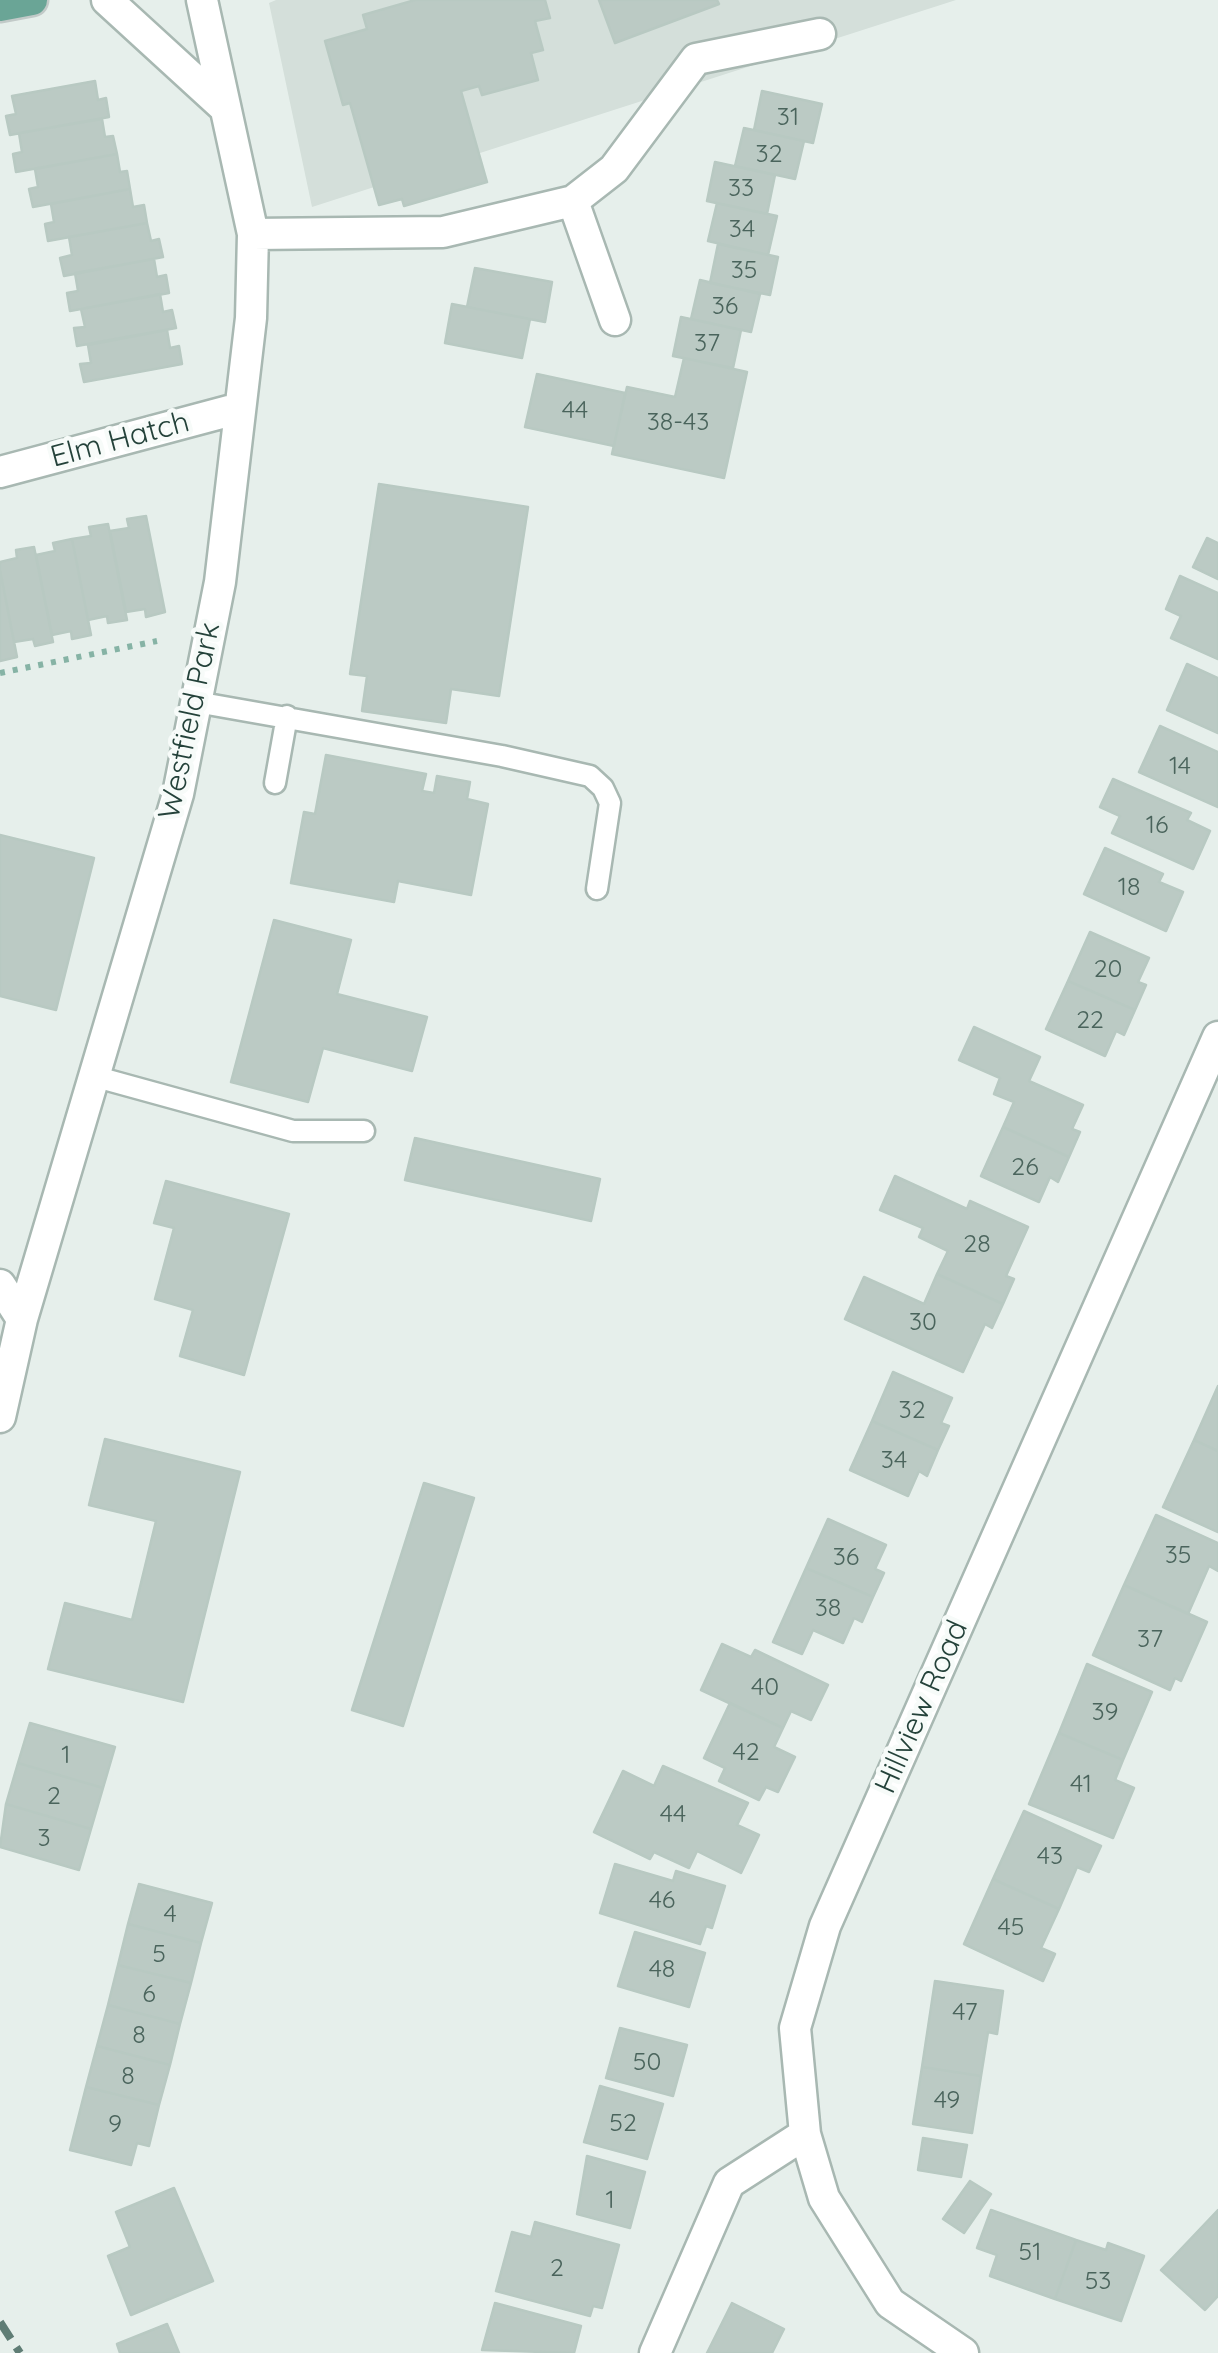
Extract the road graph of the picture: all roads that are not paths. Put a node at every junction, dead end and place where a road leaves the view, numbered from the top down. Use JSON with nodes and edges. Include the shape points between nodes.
{"nodes":[{"id":1,"x":32,"y":0,"type":"edge"},
{"id":2,"x":107,"y":0,"type":"edge"},
{"id":3,"x":202,"y":0,"type":"edge"},
{"id":4,"x":0,"y":6,"type":"edge"},
{"id":5,"x":820,"y":34,"type":"dead end"},
{"id":6,"x":224,"y":108,"type":"junction"},
{"id":7,"x":573,"y":201,"type":"junction"},
{"id":8,"x":253,"y":234,"type":"junction"},
{"id":9,"x":614,"y":320,"type":"dead end"},
{"id":10,"x":240,"y":408,"type":"junction"},
{"id":11,"x":1,"y":467,"type":"edge"},
{"id":12,"x":196,"y":702,"type":"junction"},
{"id":13,"x":287,"y":716,"type":"junction"},
{"id":14,"x":275,"y":783,"type":"dead end"},
{"id":15,"x":597,"y":888,"type":"dead end"},
{"id":16,"x":1218,"y":1037,"type":"edge"},
{"id":17,"x":93,"y":1076,"type":"junction"},
{"id":18,"x":364,"y":1131,"type":"dead end"},
{"id":19,"x":0,"y":1285,"type":"edge"},
{"id":20,"x":22,"y":1319,"type":"junction"},
{"id":21,"x":0,"y":1418,"type":"edge"},
{"id":22,"x":805,"y":2134,"type":"junction"},
{"id":23,"x":655,"y":2353,"type":"edge"},
{"id":24,"x":963,"y":2353,"type":"edge"}],
"edges":[{"from":1,"to":4,"type":"main road"},
{"from":2,"to":6,"type":"street"},
{"from":3,"to":6,"type":"street","name":"Westfield Park"},
{"from":5,"to":7,"type":"street","via":[[696,59],[614,169]]},
{"from":6,"to":8,"type":"street","name":"Westfield Park"},
{"from":7,"to":8,"type":"street","via":[[443,232]]},
{"from":7,"to":9,"type":"street"},
{"from":8,"to":10,"type":"street","name":"Westfield Park"},
{"from":10,"to":11,"type":"street","name":"Elm Hatch"},
{"from":10,"to":12,"type":"street","name":"Westfield Park","via":[[220,582]]},
{"from":12,"to":13,"type":"lane"},
{"from":12,"to":17,"type":"street","name":"Westfield Park","via":[[178,794]]},
{"from":13,"to":14,"type":"lane"},
{"from":13,"to":15,"type":"lane","via":[[590,776],[610,803]]},
{"from":16,"to":22,"type":"street","name":"Hillview Road","via":[[825,1926],[795,2028]]},
{"from":17,"to":18,"type":"lane","via":[[293,1131]]},
{"from":17,"to":20,"type":"street","name":"Westfield Park"},
{"from":19,"to":20,"type":"street"},
{"from":20,"to":21,"type":"street","name":"Westfield Park"},
{"from":22,"to":23,"type":"street","via":[[729,2183]]},
{"from":22,"to":24,"type":"street","name":"Hillview Road","via":[[824,2198],[890,2303]]}]}
